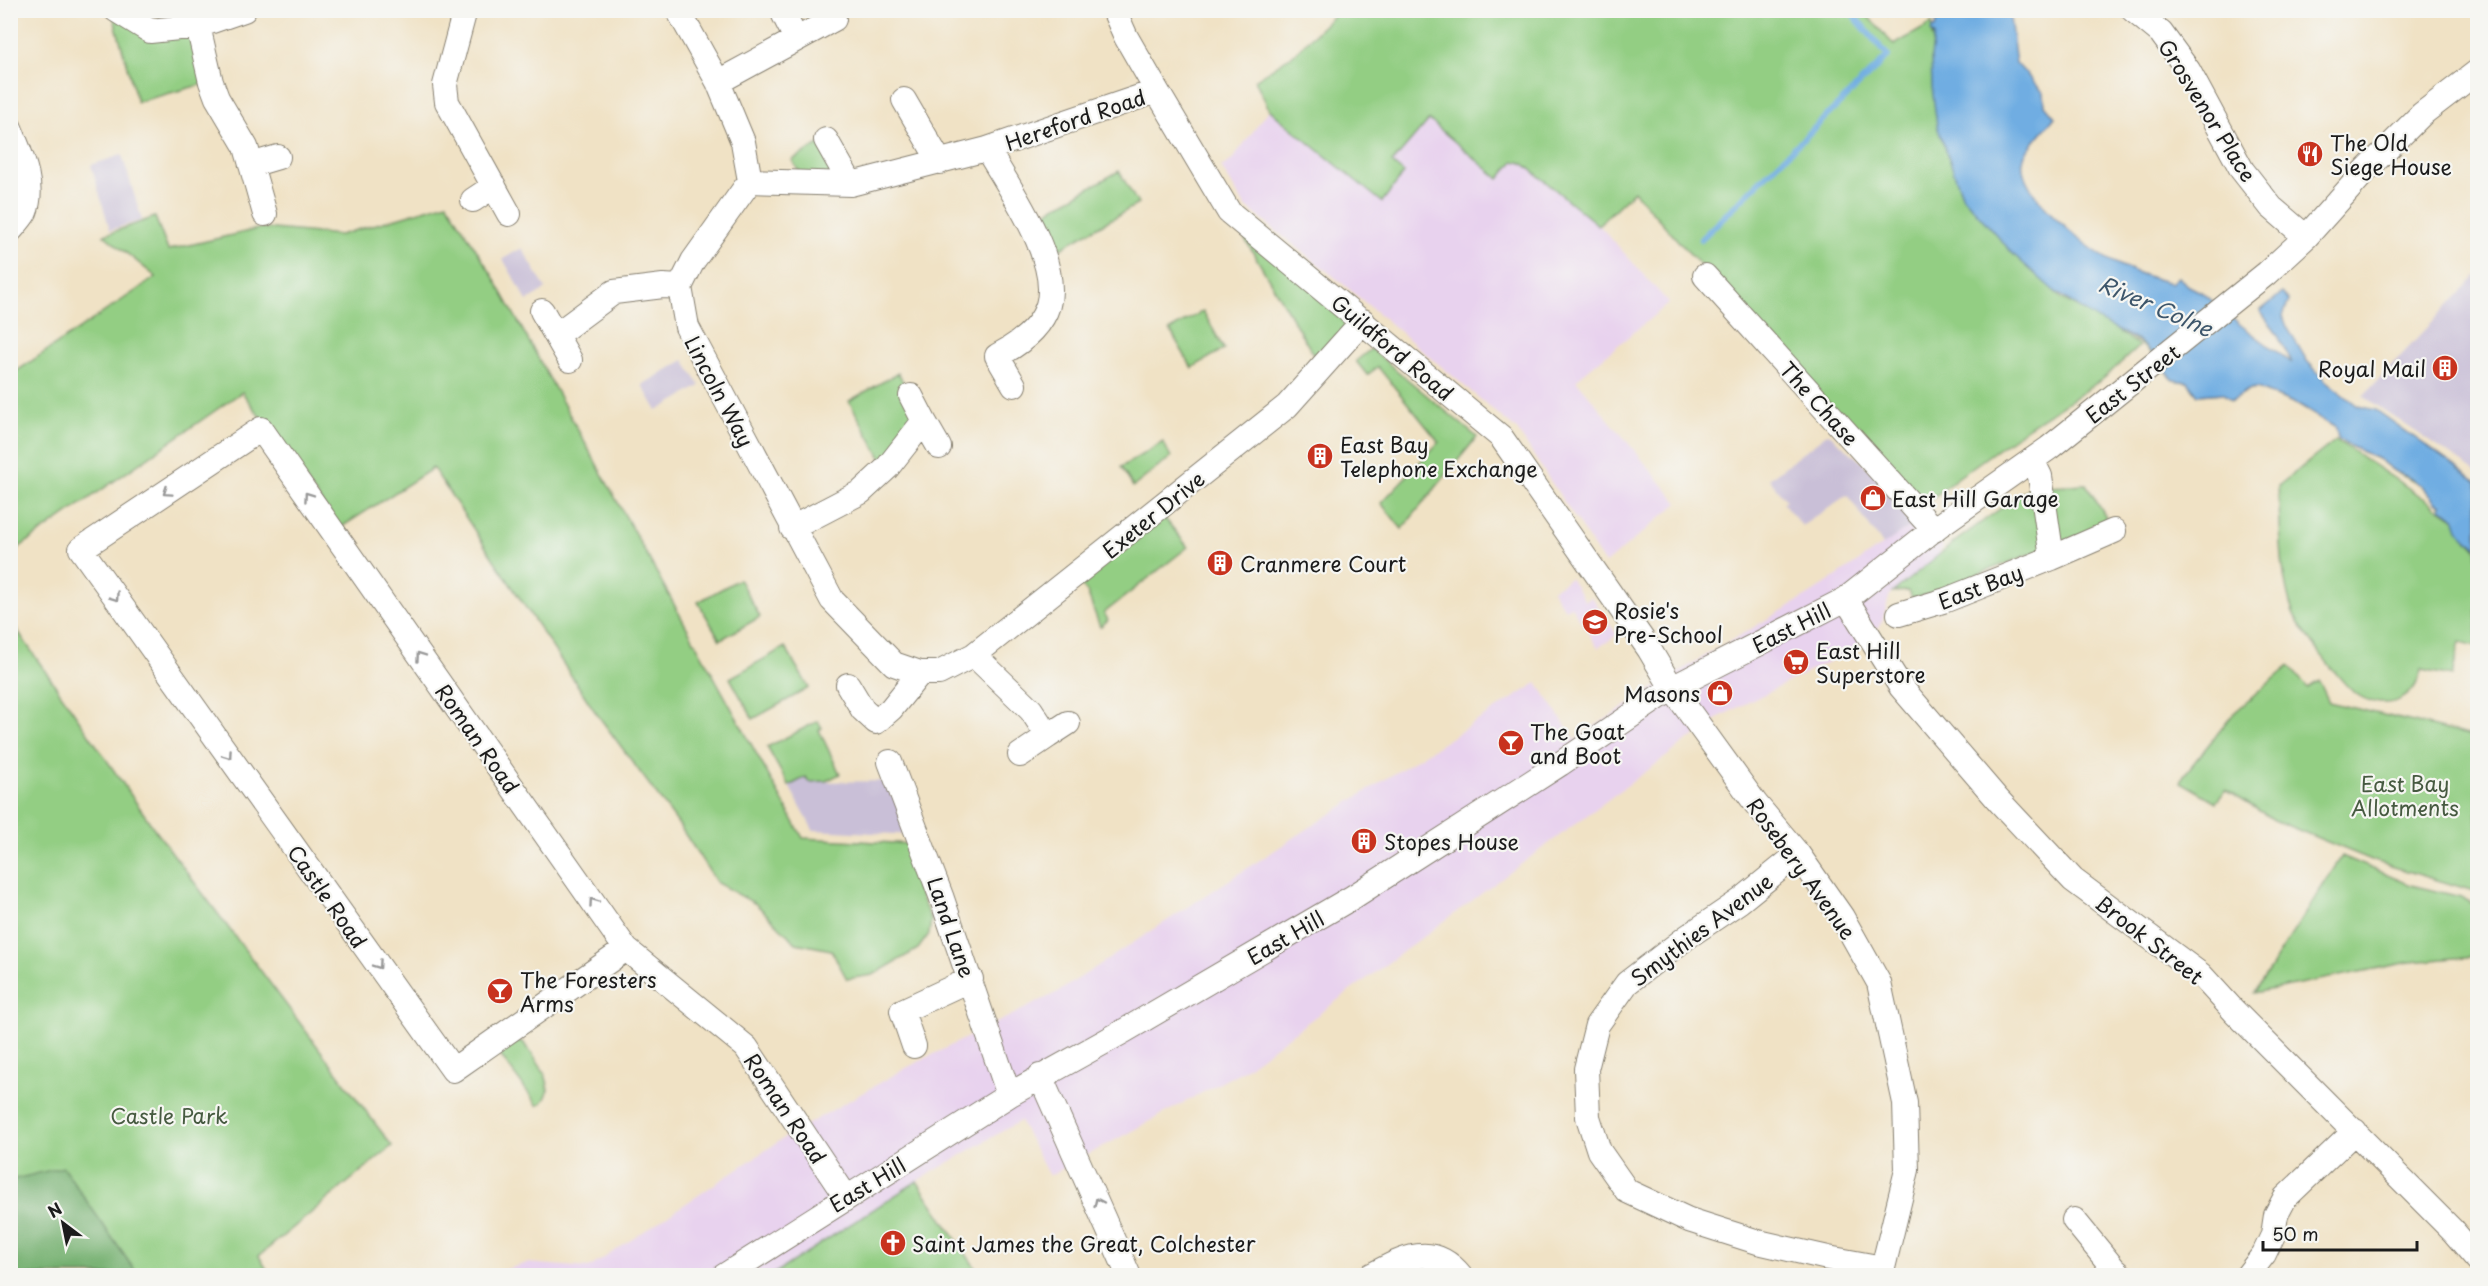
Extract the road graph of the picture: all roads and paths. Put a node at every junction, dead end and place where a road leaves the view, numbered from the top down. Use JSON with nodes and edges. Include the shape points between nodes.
{"nodes":[{"id":1,"x":116,"y":10,"type":"edge"},
{"id":2,"x":244,"y":10,"type":"edge"},
{"id":3,"x":465,"y":10,"type":"edge"},
{"id":4,"x":678,"y":10,"type":"edge"},
{"id":5,"x":1114,"y":10,"type":"edge"},
{"id":6,"x":2133,"y":10,"type":"edge"},
{"id":7,"x":784,"y":15,"type":"dead end"},
{"id":8,"x":834,"y":19,"type":"dead end"},
{"id":9,"x":198,"y":26,"type":"junction"},
{"id":10,"x":796,"y":39,"type":"junction"},
{"id":11,"x":2478,"y":71,"type":"edge"},
{"id":12,"x":718,"y":82,"type":"junction"},
{"id":13,"x":1157,"y":91,"type":"junction"},
{"id":14,"x":904,"y":100,"type":"dead end"},
{"id":15,"x":10,"y":128,"type":"edge"},
{"id":16,"x":826,"y":140,"type":"dead end"},
{"id":17,"x":987,"y":149,"type":"junction"},
{"id":18,"x":278,"y":158,"type":"dead end"},
{"id":19,"x":940,"y":162,"type":"junction"},
{"id":20,"x":251,"y":165,"type":"junction"},
{"id":21,"x":750,"y":181,"type":"junction"},
{"id":22,"x":851,"y":184,"type":"junction"},
{"id":23,"x":494,"y":186,"type":"junction"},
{"id":24,"x":472,"y":200,"type":"dead end"},
{"id":25,"x":265,"y":214,"type":"dead end"},
{"id":26,"x":509,"y":214,"type":"dead end"},
{"id":27,"x":10,"y":231,"type":"edge"},
{"id":28,"x":2306,"y":237,"type":"junction"},
{"id":29,"x":1705,"y":276,"type":"dead end"},
{"id":30,"x":680,"y":287,"type":"junction"},
{"id":31,"x":542,"y":311,"type":"dead end"},
{"id":32,"x":1364,"y":321,"type":"junction"},
{"id":33,"x":556,"y":335,"type":"junction"},
{"id":34,"x":570,"y":360,"type":"dead end"},
{"id":35,"x":1014,"y":385,"type":"dead end"},
{"id":36,"x":911,"y":396,"type":"dead end"},
{"id":37,"x":924,"y":421,"type":"junction"},
{"id":38,"x":939,"y":447,"type":"dead end"},
{"id":39,"x":2032,"y":460,"type":"junction"},
{"id":40,"x":792,"y":528,"type":"junction"},
{"id":41,"x":1934,"y":530,"type":"junction"},
{"id":42,"x":2114,"y":531,"type":"dead end"},
{"id":43,"x":81,"y":549,"type":"joint"},
{"id":44,"x":2052,"y":558,"type":"junction"},
{"id":45,"x":1846,"y":599,"type":"junction"},
{"id":46,"x":1902,"y":609,"type":"dead end"},
{"id":47,"x":974,"y":655,"type":"junction"},
{"id":48,"x":920,"y":673,"type":"junction"},
{"id":49,"x":848,"y":685,"type":"dead end"},
{"id":50,"x":1672,"y":688,"type":"junction"},
{"id":51,"x":1020,"y":755,"type":"dead end"},
{"id":52,"x":890,"y":762,"type":"dead end"},
{"id":53,"x":1798,"y":854,"type":"junction"},
{"id":54,"x":626,"y":949,"type":"junction"},
{"id":55,"x":970,"y":979,"type":"junction"},
{"id":56,"x":914,"y":1046,"type":"dead end"},
{"id":57,"x":1040,"y":1076,"type":"junction"},
{"id":58,"x":1009,"y":1095,"type":"junction"},
{"id":59,"x":2355,"y":1131,"type":"junction"},
{"id":60,"x":846,"y":1197,"type":"junction"},
{"id":61,"x":2074,"y":1220,"type":"dead end"},
{"id":62,"x":2478,"y":1260,"type":"edge"},
{"id":63,"x":1882,"y":1272,"type":"edge"},
{"id":64,"x":724,"y":1275,"type":"edge"},
{"id":65,"x":1130,"y":1275,"type":"edge"},
{"id":66,"x":1370,"y":1275,"type":"edge"},
{"id":67,"x":1461,"y":1275,"type":"edge"},
{"id":68,"x":2122,"y":1275,"type":"edge"},
{"id":69,"x":2247,"y":1275,"type":"edge"}],
"edges":[{"from":1,"to":9,"type":"street","via":[[150,31]]},
{"from":2,"to":9,"type":"street"},
{"from":3,"to":23,"type":"street","via":[[445,85],[447,102]]},
{"from":4,"to":12,"type":"street"},
{"from":5,"to":13,"type":"street","name":"Guildford Road"},
{"from":6,"to":28,"type":"street","name":"Grosvenor Place","via":[[2161,33],[2188,70],[2242,170],[2271,207]]},
{"from":7,"to":10,"type":"street"},
{"from":8,"to":10,"type":"street"},
{"from":9,"to":20,"type":"street","via":[[217,98],[246,147]]},
{"from":10,"to":12,"type":"street"},
{"from":11,"to":28,"type":"street","name":"East Street","via":[[2422,114]]},
{"from":12,"to":21,"type":"street","via":[[742,142]]},
{"from":13,"to":17,"type":"street","name":"Hereford Road"},
{"from":13,"to":32,"type":"street","name":"Guildford Road","via":[[1229,212]]},
{"from":14,"to":19,"type":"street"},
{"from":15,"to":27,"type":"street","via":[[29,190],[25,212]]},
{"from":16,"to":22,"type":"street"},
{"from":17,"to":19,"type":"street"},
{"from":17,"to":35,"type":"street","name":"Hereford Road","via":[[1045,257],[1050,285],[1048,305],[1038,324],[1018,344],[992,348]]},
{"from":18,"to":20,"type":"street"},
{"from":19,"to":22,"type":"street"},
{"from":20,"to":25,"type":"street"},
{"from":21,"to":22,"type":"street"},
{"from":21,"to":30,"type":"street","via":[[693,261]]},
{"from":23,"to":24,"type":"street"},
{"from":23,"to":26,"type":"street"},
{"from":28,"to":39,"type":"street","name":"East Street","via":[[2267,273]]},
{"from":29,"to":41,"type":"street","name":"The Chase"},
{"from":30,"to":33,"type":"street","via":[[614,292]]},
{"from":30,"to":40,"type":"street","name":"Lincoln Way","via":[[687,327]]},
{"from":31,"to":33,"type":"street"},
{"from":32,"to":47,"type":"street","name":"Exeter Drive","via":[[1287,406]]},
{"from":32,"to":50,"type":"street","name":"Guildford Road","via":[[1501,437],[1653,654]]},
{"from":33,"to":34,"type":"street"},
{"from":36,"to":37,"type":"street"},
{"from":37,"to":38,"type":"street"},
{"from":37,"to":40,"type":"street","via":[[887,468],[861,492]]},
{"from":39,"to":41,"type":"street","name":"East Street"},
{"from":39,"to":44,"type":"street","via":[[2040,476]]},
{"from":40,"to":48,"type":"street","name":"Lincoln Way","via":[[832,600],[894,664]]},
{"from":41,"to":45,"type":"street","name":"East Street"},
{"from":42,"to":44,"type":"street","name":"East Bay"},
{"from":43,"to":54,"type":"street","name":"Castle Road","one_way":true,"via":[[453,1070]]},
{"from":54,"to":43,"type":"street","name":"Roman Road","one_way":true,"via":[[261,429]]},
{"from":44,"to":46,"type":"street","name":"East Bay","via":[[1946,600]]},
{"from":45,"to":50,"type":"street","name":"East Hill"},
{"from":45,"to":59,"type":"street","name":"Brook Street","via":[[1901,687],[2066,872],[2201,975]]},
{"from":47,"to":48,"type":"street","name":"Exeter Drive","via":[[939,673]]},
{"from":47,"to":51,"type":"street","via":[[1031,710],[1058,729]]},
{"from":48,"to":49,"type":"street","via":[[876,722],[863,710]]},
{"from":50,"to":53,"type":"street","name":"Rosebery Avenue","via":[[1756,804]]},
{"from":50,"to":57,"type":"street","name":"East Hill","via":[[1353,897]]},
{"from":52,"to":55,"type":"street","name":"Land Lane"},
{"from":53,"to":63,"type":"street","name":"Rosebery Avenue","via":[[1842,917],[1879,983],[1897,1061],[1905,1103],[1908,1170]]},
{"from":53,"to":63,"type":"street","name":"Smythies Avenue","via":[[1627,983],[1597,1025],[1586,1069],[1588,1117],[1599,1151],[1627,1191],[1689,1220],[1758,1242]]},
{"from":54,"to":60,"type":"street","name":"Roman Road","via":[[746,1047]]},
{"from":55,"to":56,"type":"street","via":[[902,1011]]},
{"from":55,"to":58,"type":"street","name":"Land Lane"},
{"from":57,"to":58,"type":"street","name":"East Hill"},
{"from":65,"to":57,"type":"street","one_way":true},
{"from":58,"to":60,"type":"street","name":"East Hill"},
{"from":59,"to":62,"type":"street","name":"Brook Street"},
{"from":59,"to":69,"type":"street","via":[[2285,1198],[2264,1254]]},
{"from":60,"to":64,"type":"street","name":"East Hill"},
{"from":61,"to":68,"type":"street"},
{"from":66,"to":67,"type":"street","via":[[1409,1257],[1429,1255],[1452,1264]]}]}
